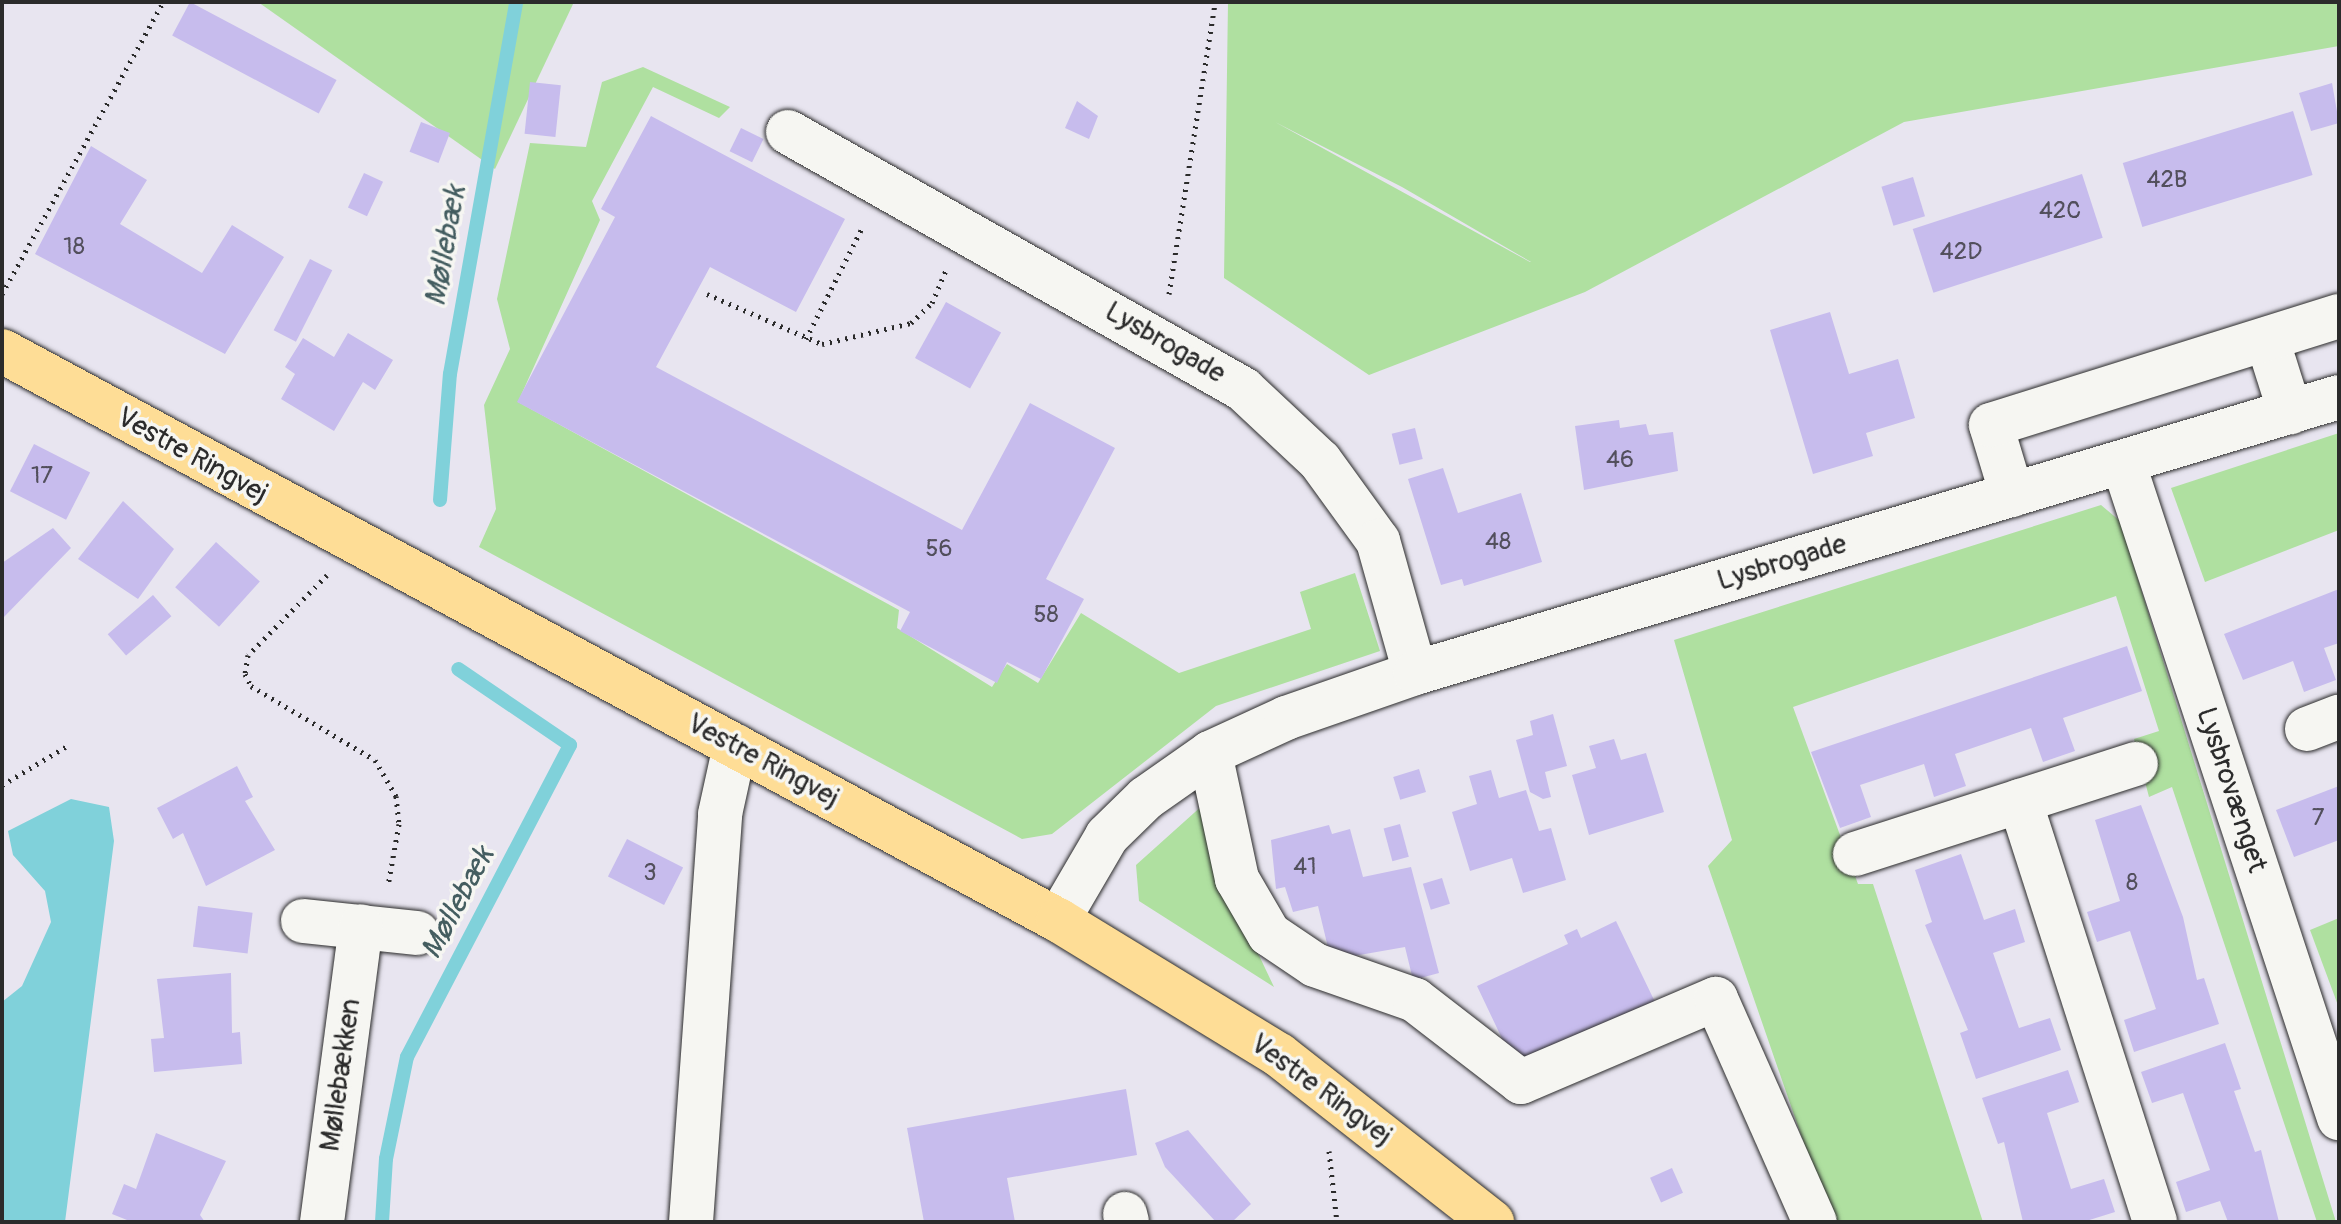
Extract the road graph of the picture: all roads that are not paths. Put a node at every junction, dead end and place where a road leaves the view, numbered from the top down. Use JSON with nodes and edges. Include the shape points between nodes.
{"nodes":[{"id":1,"x":788,"y":132,"type":"dead end"},
{"id":2,"x":2339,"y":316,"type":"edge"},
{"id":3,"x":2267,"y":339,"type":"junction"},
{"id":4,"x":2,"y":351,"type":"edge"},
{"id":5,"x":2339,"y":397,"type":"edge"},
{"id":6,"x":2290,"y":412,"type":"junction"},
{"id":7,"x":2123,"y":462,"type":"junction"},
{"id":8,"x":2012,"y":495,"type":"junction"},
{"id":9,"x":1415,"y":673,"type":"junction"},
{"id":10,"x":735,"y":746,"type":"junction"},
{"id":11,"x":1210,"y":753,"type":"junction"},
{"id":12,"x":2136,"y":764,"type":"dead end"},
{"id":13,"x":2020,"y":801,"type":"junction"},
{"id":14,"x":1855,"y":854,"type":"dead end"},
{"id":15,"x":1058,"y":920,"type":"junction"},
{"id":16,"x":303,"y":921,"type":"dead end"},
{"id":17,"x":361,"y":927,"type":"junction"},
{"id":18,"x":417,"y":933,"type":"dead end"},
{"id":19,"x":2339,"y":1118,"type":"edge"},
{"id":20,"x":322,"y":1222,"type":"edge"},
{"id":21,"x":691,"y":1222,"type":"edge"},
{"id":22,"x":1492,"y":1222,"type":"edge"},
{"id":23,"x":1815,"y":1222,"type":"edge"},
{"id":24,"x":2155,"y":1222,"type":"edge"}],
"edges":[{"from":1,"to":9,"type":"street","name":"Lysbrogade","via":[[1162,338],[1243,389],[1320,461],[1378,541]]},
{"from":2,"to":3,"type":"street"},
{"from":3,"to":6,"type":"street"},
{"from":3,"to":8,"type":"street","via":[[1991,425]]},
{"from":4,"to":10,"type":"main road","name":"Vestre Ringvej"},
{"from":5,"to":6,"type":"street","name":"Lysbrogade"},
{"from":6,"to":7,"type":"street","name":"Lysbrogade"},
{"from":7,"to":8,"type":"street","name":"Lysbrogade"},
{"from":7,"to":19,"type":"street","name":"Lysbrovænget"},
{"from":8,"to":9,"type":"street","name":"Lysbrogade"},
{"from":9,"to":11,"type":"street","name":"Lysbrogade"},
{"from":10,"to":15,"type":"main road","name":"Vestre Ringvej"},
{"from":10,"to":21,"type":"street","via":[[720,814]]},
{"from":11,"to":15,"type":"street","name":"Lysbrogade","via":[[1107,836]]},
{"from":11,"to":23,"type":"street","via":[[1237,879],[1269,934],[1315,965],[1415,1000],[1521,1082],[1716,999]]},
{"from":12,"to":13,"type":"street"},
{"from":13,"to":14,"type":"street"},
{"from":13,"to":24,"type":"street"},
{"from":15,"to":22,"type":"main road","name":"Vestre Ringvej","via":[[1279,1055]]},
{"from":16,"to":17,"type":"street"},
{"from":17,"to":18,"type":"street"},
{"from":17,"to":20,"type":"street","name":"Møllebækken"}]}
